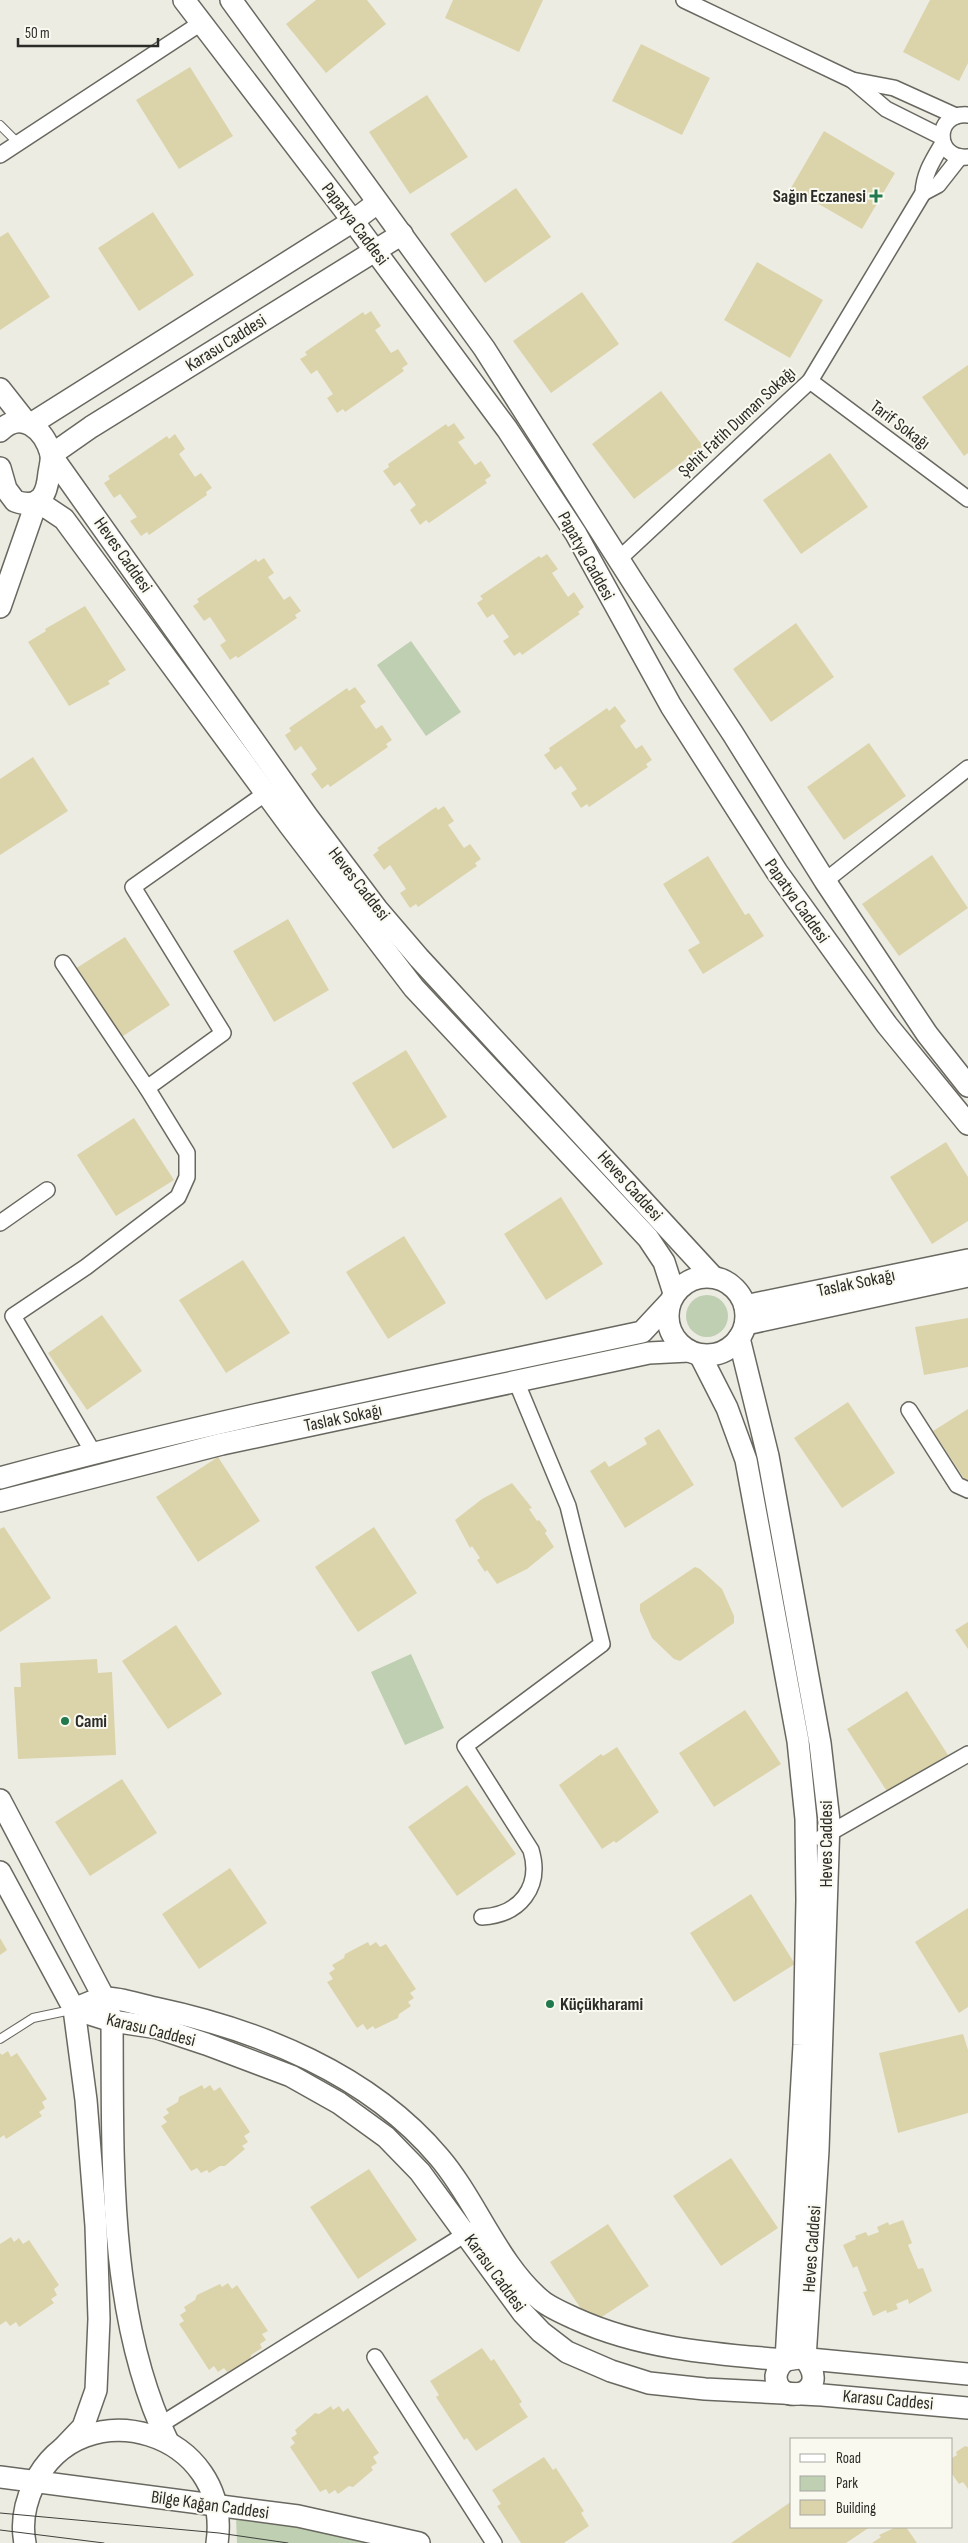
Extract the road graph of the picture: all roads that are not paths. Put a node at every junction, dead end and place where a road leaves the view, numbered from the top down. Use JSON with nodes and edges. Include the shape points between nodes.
{"nodes":[{"id":1,"x":184,"y":0,"type":"edge"},
{"id":2,"x":231,"y":0,"type":"edge"},
{"id":3,"x":684,"y":0,"type":"edge"},
{"id":4,"x":201,"y":23,"type":"junction"},
{"id":5,"x":852,"y":80,"type":"junction"},
{"id":6,"x":963,"y":113,"type":"edge"},
{"id":7,"x":0,"y":125,"type":"edge"},
{"id":8,"x":942,"y":140,"type":"junction"},
{"id":9,"x":18,"y":143,"type":"junction"},
{"id":10,"x":0,"y":155,"type":"edge"},
{"id":11,"x":964,"y":157,"type":"edge"},
{"id":12,"x":923,"y":193,"type":"junction"},
{"id":13,"x":377,"y":203,"type":"junction"},
{"id":14,"x":353,"y":221,"type":"junction"},
{"id":15,"x":402,"y":234,"type":"junction"},
{"id":16,"x":375,"y":250,"type":"junction"},
{"id":17,"x":810,"y":381,"type":"junction"},
{"id":18,"x":0,"y":389,"type":"edge"},
{"id":19,"x":28,"y":423,"type":"junction"},
{"id":20,"x":0,"y":431,"type":"edge"},
{"id":21,"x":51,"y":455,"type":"junction"},
{"id":22,"x":0,"y":468,"type":"edge"},
{"id":23,"x":6,"y":489,"type":"junction"},
{"id":24,"x":968,"y":499,"type":"edge"},
{"id":25,"x":37,"y":501,"type":"junction"},
{"id":26,"x":0,"y":510,"type":"edge"},
{"id":27,"x":619,"y":559,"type":"junction"},
{"id":28,"x":0,"y":607,"type":"edge"},
{"id":29,"x":968,"y":768,"type":"edge"},
{"id":30,"x":266,"y":793,"type":"junction"},
{"id":31,"x":825,"y":881,"type":"junction"},
{"id":32,"x":63,"y":963,"type":"dead end"},
{"id":33,"x":968,"y":1086,"type":"edge"},
{"id":34,"x":147,"y":1088,"type":"junction"},
{"id":35,"x":968,"y":1124,"type":"edge"},
{"id":36,"x":47,"y":1190,"type":"dead end"},
{"id":37,"x":0,"y":1222,"type":"edge"},
{"id":38,"x":968,"y":1260,"type":"edge"},
{"id":39,"x":968,"y":1276,"type":"edge"},
{"id":40,"x":713,"y":1277,"type":"junction"},
{"id":41,"x":671,"y":1298,"type":"junction"},
{"id":42,"x":743,"y":1323,"type":"junction"},
{"id":43,"x":695,"y":1353,"type":"junction"},
{"id":44,"x":516,"y":1381,"type":"junction"},
{"id":45,"x":909,"y":1410,"type":"dead end"},
{"id":46,"x":93,"y":1452,"type":"junction"},
{"id":47,"x":0,"y":1478,"type":"edge"},
{"id":48,"x":968,"y":1490,"type":"edge"},
{"id":49,"x":0,"y":1501,"type":"edge"},
{"id":50,"x":968,"y":1754,"type":"edge"},
{"id":51,"x":0,"y":1800,"type":"edge"},
{"id":52,"x":829,"y":1834,"type":"junction"},
{"id":53,"x":807,"y":1847,"type":"junction"},
{"id":54,"x":0,"y":1872,"type":"edge"},
{"id":55,"x":482,"y":1917,"type":"dead end"},
{"id":56,"x":104,"y":1998,"type":"junction"},
{"id":57,"x":74,"y":2009,"type":"junction"},
{"id":58,"x":112,"y":2021,"type":"junction"},
{"id":59,"x":0,"y":2039,"type":"edge"},
{"id":60,"x":474,"y":2228,"type":"junction"},
{"id":61,"x":375,"y":2357,"type":"dead end"},
{"id":62,"x":795,"y":2359,"type":"junction"},
{"id":63,"x":968,"y":2374,"type":"edge"},
{"id":64,"x":794,"y":2395,"type":"junction"},
{"id":65,"x":968,"y":2408,"type":"edge"},
{"id":66,"x":164,"y":2434,"type":"junction"},
{"id":67,"x":63,"y":2448,"type":"junction"},
{"id":68,"x":0,"y":2477,"type":"edge"},
{"id":69,"x":35,"y":2482,"type":"junction"},
{"id":70,"x":216,"y":2506,"type":"junction"},
{"id":71,"x":25,"y":2543,"type":"edge"},
{"id":72,"x":217,"y":2543,"type":"edge"},
{"id":73,"x":419,"y":2543,"type":"edge"},
{"id":74,"x":494,"y":2543,"type":"edge"}],
"edges":[{"from":1,"to":4,"type":"street","name":"Papatya Caddesi"},
{"from":2,"to":13,"type":"street","name":"Papatya Caddesi"},
{"from":3,"to":5,"type":"street"},
{"from":4,"to":9,"type":"street"},
{"from":4,"to":14,"type":"street","name":"Papatya Caddesi"},
{"from":5,"to":6,"type":"street","via":[[894,88]]},
{"from":5,"to":8,"type":"street","via":[[886,109]]},
{"from":6,"to":8,"type":"street","name":"Şehit Fatih Duman Sokağı","via":[[945,125]]},
{"from":7,"to":9,"type":"lane"},
{"from":8,"to":11,"type":"street","via":[[950,152]]},
{"from":8,"to":12,"type":"street","name":"Şehit Fatih Duman Sokağı","via":[[928,167]]},
{"from":9,"to":10,"type":"street"},
{"from":11,"to":12,"type":"street","name":"Şehit Fatih Duman Sokağı","via":[[938,185]]},
{"from":12,"to":17,"type":"street","name":"Şehit Fatih Duman Sokağı"},
{"from":13,"to":14,"type":"street","name":"Karasu Caddesi"},
{"from":13,"to":15,"type":"street","name":"Papatya Caddesi"},
{"from":14,"to":16,"type":"street","name":"Papatya Caddesi"},
{"from":14,"to":19,"type":"street","name":"Karasu Caddesi"},
{"from":15,"to":16,"type":"street","name":"Karasu Caddesi"},
{"from":15,"to":27,"type":"street","name":"Papatya Caddesi","via":[[484,348]]},
{"from":16,"to":21,"type":"street","name":"Karasu Caddesi"},
{"from":16,"to":35,"type":"street","name":"Papatya Caddesi","via":[[471,378],[542,481],[576,534],[672,706],[777,872],[887,1024]]},
{"from":17,"to":24,"type":"street","name":"Tarif Sokağı"},
{"from":17,"to":27,"type":"street","name":"Şehit Fatih Duman Sokağı"},
{"from":18,"to":19,"type":"street"},
{"from":19,"to":20,"type":"street","name":"Karasu Caddesi","via":[[11,423]]},
{"from":19,"to":21,"type":"street","name":"Heves Caddesi","via":[[40,430]]},
{"from":21,"to":25,"type":"street","via":[[47,492]]},
{"from":21,"to":40,"type":"street","name":"Heves Caddesi","via":[[307,816],[377,909]]},
{"from":22,"to":23,"type":"street"},
{"from":23,"to":25,"type":"street","via":[[15,501],[23,504]]},
{"from":23,"to":26,"type":"street"},
{"from":25,"to":28,"type":"street"},
{"from":25,"to":30,"type":"street","name":"Heves Caddesi","via":[[64,519]]},
{"from":27,"to":31,"type":"street","name":"Papatya Caddesi"},
{"from":29,"to":31,"type":"street"},
{"from":30,"to":34,"type":"street","via":[[133,887],[223,1033]]},
{"from":30,"to":41,"type":"street","name":"Heves Caddesi","via":[[414,988],[648,1238],[664,1262]]},
{"from":31,"to":33,"type":"street","name":"Papatya Caddesi","via":[[927,1034]]},
{"from":32,"to":34,"type":"street"},
{"from":34,"to":46,"type":"street","via":[[187,1153],[186,1177],[178,1196],[86,1267],[13,1316]]},
{"from":36,"to":37,"type":"street"},
{"from":38,"to":42,"type":"street","name":"Taslak Sokağı"},
{"from":39,"to":42,"type":"street","name":"Taslak Sokağı"},
{"from":40,"to":41,"type":"street","via":[[691,1279]]},
{"from":40,"to":42,"type":"street","via":[[734,1286]]},
{"from":41,"to":43,"type":"street","via":[[668,1326],[673,1336]]},
{"from":41,"to":46,"type":"street","name":"Taslak Sokağı","via":[[642,1332]]},
{"from":42,"to":43,"type":"street","via":[[722,1352]]},
{"from":42,"to":52,"type":"street","name":"Heves Caddesi","via":[[820,1743]]},
{"from":43,"to":44,"type":"street","name":"Taslak Sokağı","via":[[650,1353]]},
{"from":43,"to":53,"type":"street","name":"Heves Caddesi","via":[[727,1408],[746,1460],[798,1741]]},
{"from":44,"to":49,"type":"street","name":"Taslak Sokağı","via":[[222,1444]]},
{"from":44,"to":55,"type":"street","via":[[568,1506],[602,1644],[465,1746],[531,1850],[534,1861],[532,1882],[523,1899],[501,1914]]},
{"from":45,"to":48,"type":"street","via":[[957,1485]]},
{"from":46,"to":47,"type":"street","name":"Taslak Sokağı"},
{"from":50,"to":52,"type":"street"},
{"from":51,"to":56,"type":"street","name":"Karasu Caddesi"},
{"from":52,"to":53,"type":"street"},
{"from":52,"to":62,"type":"street","name":"Heves Caddesi","via":[[818,2150]]},
{"from":53,"to":62,"type":"street","name":"Heves Caddesi","via":[[804,2045],[791,2294]]},
{"from":54,"to":57,"type":"street"},
{"from":56,"to":57,"type":"street","name":"Karasu Caddesi"},
{"from":56,"to":58,"type":"street"},
{"from":56,"to":60,"type":"street","name":"Karasu Caddesi","via":[[182,2014],[264,2040],[353,2084],[402,2120],[456,2177]]},
{"from":57,"to":58,"type":"street","name":"Karasu Caddesi"},
{"from":57,"to":59,"type":"lane","via":[[33,2018]]},
{"from":57,"to":67,"type":"street","via":[[92,2162],[98,2350],[93,2400],[83,2427]]},
{"from":58,"to":60,"type":"street","name":"Karasu Caddesi","via":[[158,2028],[291,2076],[386,2137]]},
{"from":58,"to":66,"type":"street","via":[[113,2136],[120,2247],[134,2349]]},
{"from":60,"to":62,"type":"street","name":"Karasu Caddesi","via":[[542,2301],[574,2318],[615,2334],[671,2348]]},
{"from":60,"to":64,"type":"street","name":"Karasu Caddesi","via":[[523,2313],[567,2352],[649,2383]]},
{"from":60,"to":66,"type":"street"},
{"from":61,"to":74,"type":"street"},
{"from":62,"to":63,"type":"street","name":"Karasu Caddesi"},
{"from":62,"to":64,"type":"street","via":[[778,2368],[777,2380],[782,2390]]},
{"from":62,"to":64,"type":"street","via":[[812,2370],[813,2382],[805,2392]]},
{"from":64,"to":65,"type":"street","name":"Karasu Caddesi"},
{"from":66,"to":67,"type":"street","via":[[120,2430],[90,2434]]},
{"from":66,"to":70,"type":"street","via":[[198,2467],[214,2494]]},
{"from":67,"to":69,"type":"street","via":[[41,2470]]},
{"from":68,"to":69,"type":"street","name":"Bilge Kağan Caddesi"},
{"from":69,"to":70,"type":"street","name":"Bilge Kağan Caddesi"},
{"from":69,"to":71,"type":"street","via":[[27,2499],[23,2530]]},
{"from":70,"to":72,"type":"street","via":[[220,2525]]},
{"from":70,"to":73,"type":"street","name":"Bilge Kağan Caddesi","via":[[298,2516]]}]}
